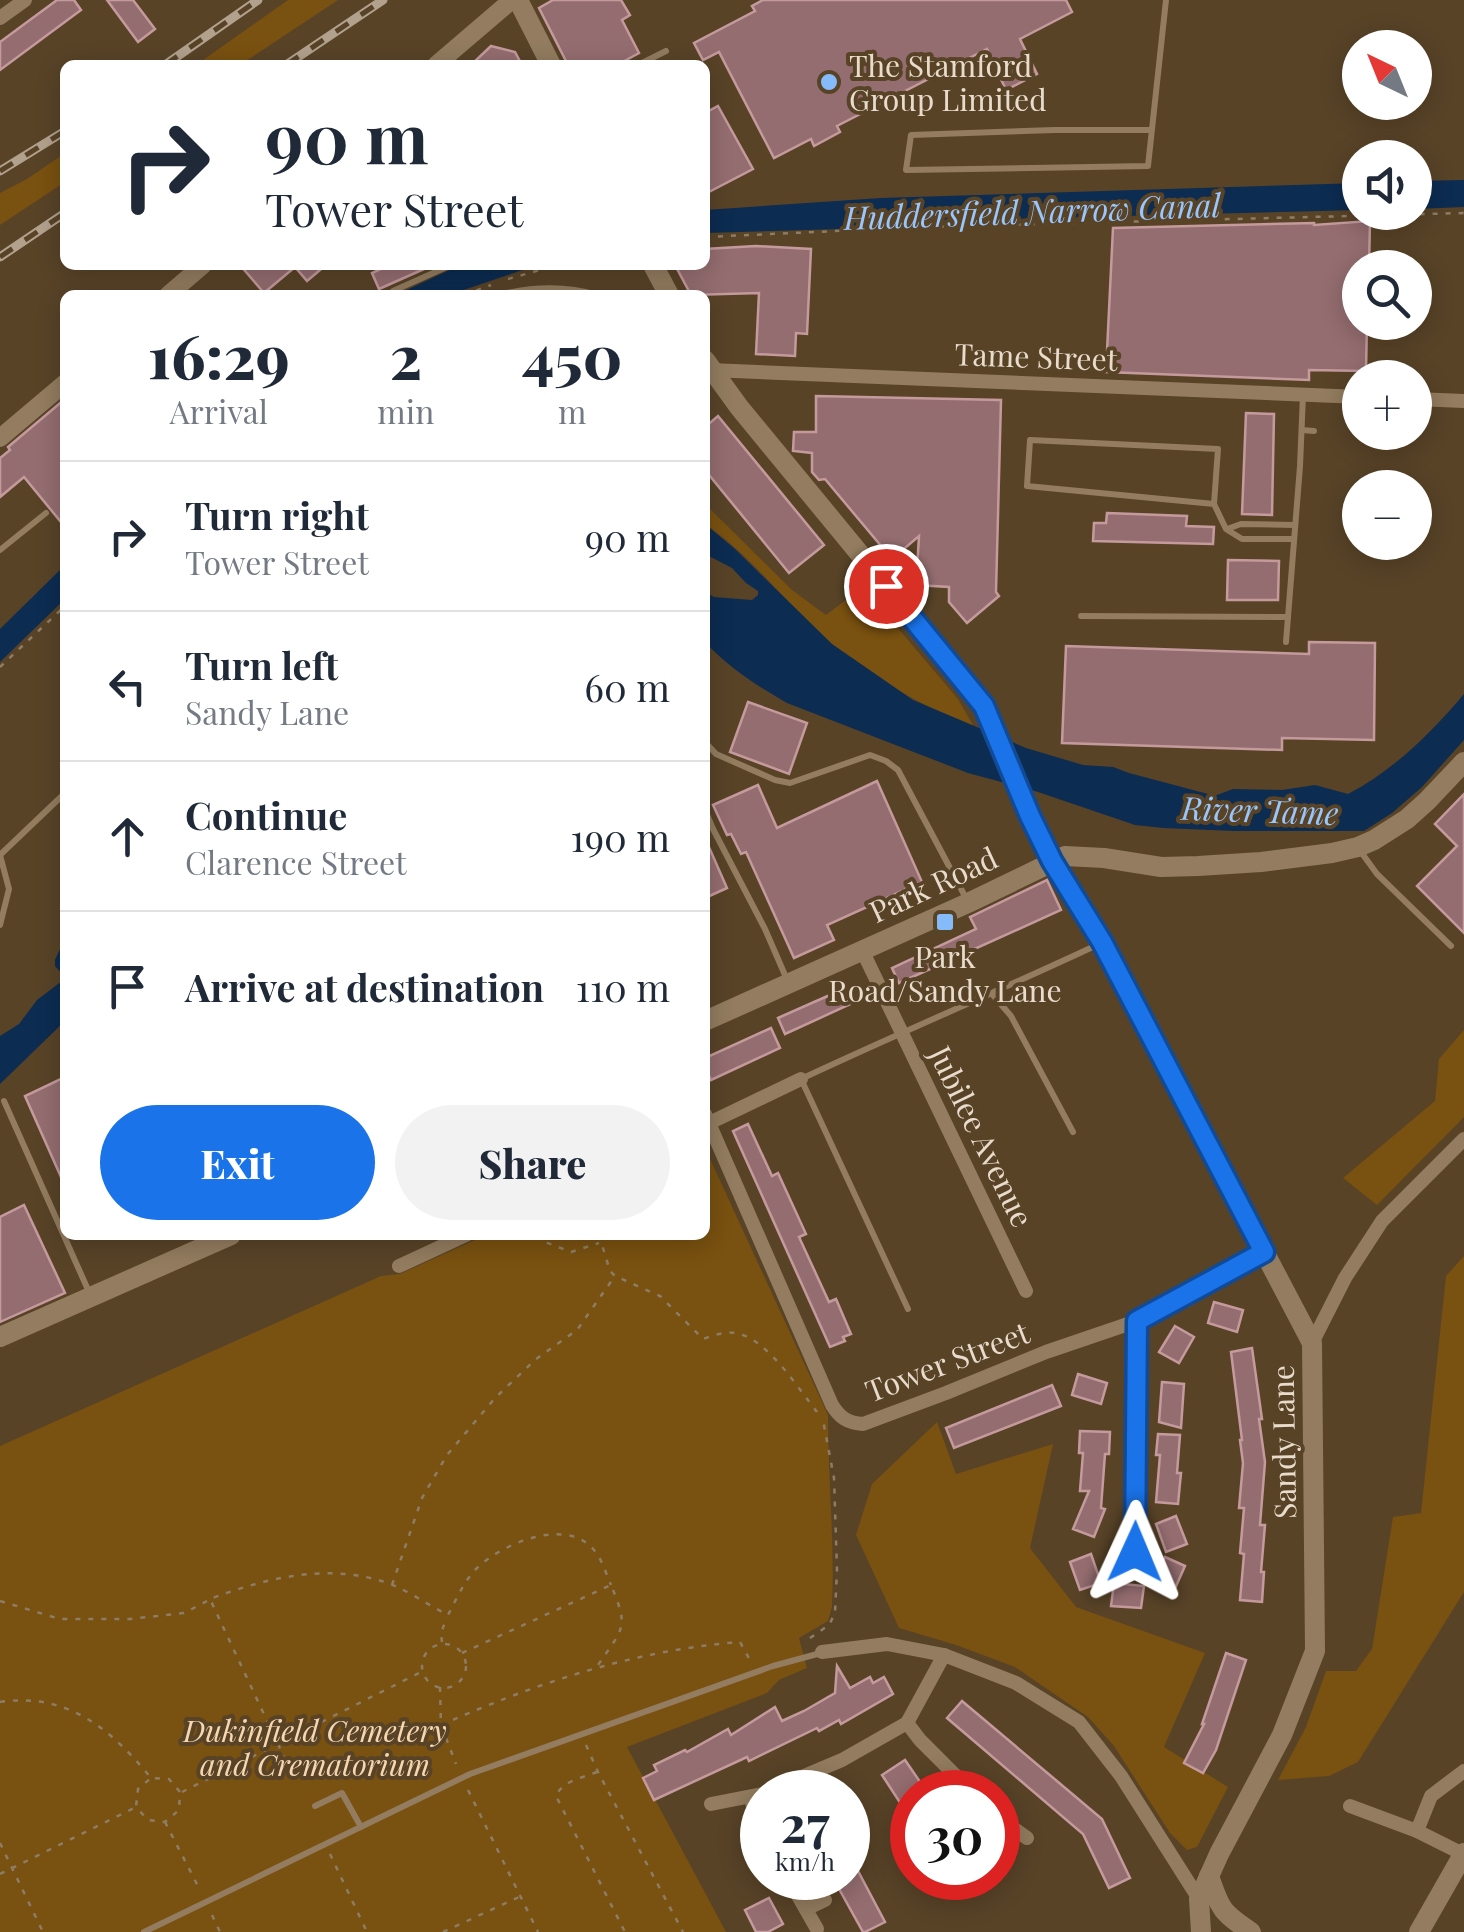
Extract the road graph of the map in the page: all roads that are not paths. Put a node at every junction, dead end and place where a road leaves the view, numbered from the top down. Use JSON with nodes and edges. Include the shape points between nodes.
{"nodes":[{"id":1,"x":24,"y":0,"type":"edge"},
{"id":2,"x":515,"y":0,"type":"edge"},
{"id":3,"x":1166,"y":0,"type":"edge"},
{"id":4,"x":0,"y":18,"type":"edge"},
{"id":5,"x":666,"y":51,"type":"dead end"},
{"id":6,"x":442,"y":60,"type":"edge"},
{"id":7,"x":548,"y":60,"type":"edge"},
{"id":8,"x":648,"y":60,"type":"edge"},
{"id":9,"x":1151,"y":130,"type":"junction"},
{"id":10,"x":197,"y":270,"type":"edge"},
{"id":11,"x":440,"y":270,"type":"edge"},
{"id":12,"x":174,"y":290,"type":"edge"},
{"id":13,"x":394,"y":290,"type":"edge"},
{"id":14,"x":518,"y":290,"type":"edge"},
{"id":15,"x":571,"y":290,"type":"edge"},
{"id":16,"x":710,"y":365,"type":"edge"},
{"id":17,"x":710,"y":367,"type":"edge"},
{"id":18,"x":60,"y":387,"type":"edge"},
{"id":19,"x":1304,"y":394,"type":"junction"},
{"id":20,"x":1342,"y":395,"type":"edge"},
{"id":21,"x":1432,"y":400,"type":"edge"},
{"id":22,"x":1464,"y":401,"type":"edge"},
{"id":23,"x":1302,"y":430,"type":"junction"},
{"id":24,"x":1314,"y":431,"type":"dead end"},
{"id":25,"x":0,"y":438,"type":"edge"},
{"id":26,"x":1300,"y":466,"type":"junction"},
{"id":27,"x":1310,"y":466,"type":"dead end"},
{"id":28,"x":1214,"y":504,"type":"junction"},
{"id":29,"x":46,"y":513,"type":"dead end"},
{"id":30,"x":1294,"y":525,"type":"junction"},
{"id":31,"x":1226,"y":529,"type":"junction"},
{"id":32,"x":1293,"y":539,"type":"junction"},
{"id":33,"x":0,"y":550,"type":"edge"},
{"id":34,"x":1081,"y":616,"type":"dead end"},
{"id":35,"x":1288,"y":617,"type":"junction"},
{"id":36,"x":1286,"y":642,"type":"dead end"},
{"id":37,"x":710,"y":747,"type":"edge"},
{"id":38,"x":1464,"y":762,"type":"edge"},
{"id":39,"x":60,"y":798,"type":"edge"},
{"id":40,"x":710,"y":820,"type":"edge"},
{"id":41,"x":1358,"y":847,"type":"junction"},
{"id":42,"x":0,"y":855,"type":"edge"},
{"id":43,"x":1052,"y":861,"type":"junction"},
{"id":44,"x":968,"y":903,"type":"junction"},
{"id":45,"x":0,"y":925,"type":"edge"},
{"id":46,"x":1102,"y":942,"type":"junction"},
{"id":47,"x":1451,"y":946,"type":"dead end"},
{"id":48,"x":862,"y":950,"type":"junction"},
{"id":49,"x":788,"y":983,"type":"junction"},
{"id":50,"x":992,"y":994,"type":"junction"},
{"id":51,"x":710,"y":1019,"type":"edge"},
{"id":52,"x":902,"y":1032,"type":"junction"},
{"id":53,"x":801,"y":1079,"type":"junction"},
{"id":54,"x":4,"y":1100,"type":"dead end"},
{"id":55,"x":710,"y":1118,"type":"edge"},
{"id":56,"x":710,"y":1129,"type":"edge"},
{"id":57,"x":1073,"y":1132,"type":"dead end"},
{"id":58,"x":1464,"y":1139,"type":"edge"},
{"id":59,"x":60,"y":1225,"type":"edge"},
{"id":60,"x":67,"y":1240,"type":"edge"},
{"id":61,"x":220,"y":1240,"type":"edge"},
{"id":62,"x":455,"y":1240,"type":"edge"},
{"id":63,"x":1264,"y":1252,"type":"junction"},
{"id":64,"x":399,"y":1266,"type":"dead end"},
{"id":65,"x":1026,"y":1292,"type":"dead end"},
{"id":66,"x":92,"y":1297,"type":"junction"},
{"id":67,"x":908,"y":1309,"type":"dead end"},
{"id":68,"x":1137,"y":1321,"type":"junction"},
{"id":69,"x":0,"y":1337,"type":"edge"},
{"id":70,"x":1312,"y":1342,"type":"junction"},
{"id":71,"x":1135,"y":1552,"type":"dead end"},
{"id":72,"x":818,"y":1654,"type":"joint"},
{"id":73,"x":944,"y":1655,"type":"junction"},
{"id":74,"x":908,"y":1723,"type":"junction"},
{"id":75,"x":820,"y":1770,"type":"edge"},
{"id":76,"x":950,"y":1770,"type":"edge"},
{"id":77,"x":1464,"y":1771,"type":"edge"},
{"id":78,"x":740,"y":1799,"type":"edge"},
{"id":79,"x":712,"y":1804,"type":"dead end"},
{"id":80,"x":315,"y":1806,"type":"dead end"},
{"id":81,"x":1350,"y":1806,"type":"dead end"},
{"id":82,"x":360,"y":1827,"type":"junction"},
{"id":83,"x":1417,"y":1832,"type":"junction"},
{"id":84,"x":1020,"y":1833,"type":"edge"},
{"id":85,"x":1027,"y":1838,"type":"dead end"},
{"id":86,"x":1464,"y":1854,"type":"edge"},
{"id":87,"x":1209,"y":1876,"type":"junction"},
{"id":88,"x":1199,"y":1898,"type":"junction"},
{"id":89,"x":801,"y":1900,"type":"edge"},
{"id":90,"x":825,"y":1900,"type":"dead end"},
{"id":91,"x":806,"y":1909,"type":"junction"},
{"id":92,"x":816,"y":1929,"type":"dead end"},
{"id":93,"x":144,"y":1932,"type":"edge"},
{"id":94,"x":1201,"y":1932,"type":"edge"},
{"id":95,"x":1251,"y":1932,"type":"edge"},
{"id":96,"x":1419,"y":1932,"type":"edge"}],
"edges":[{"from":1,"to":4,"type":"street"},
{"from":2,"to":6,"type":"street"},
{"from":2,"to":7,"type":"main road"},
{"from":3,"to":9,"type":"lane"},
{"from":5,"to":8,"type":"lane"},
{"from":9,"to":9,"type":"lane","via":[[1148,166],[906,170],[911,135]]},
{"from":10,"to":12,"type":"street"},
{"from":11,"to":13,"type":"lane"},
{"from":14,"to":15,"type":"lane"},
{"from":16,"to":19,"type":"street","name":"Tame Street"},
{"from":17,"to":43,"type":"main road","name":"Sandy Lane","via":[[984,706]]},
{"from":18,"to":25,"type":"street"},
{"from":19,"to":20,"type":"street","name":"Tame Street"},
{"from":19,"to":23,"type":"lane"},
{"from":21,"to":22,"type":"street"},
{"from":23,"to":24,"type":"lane"},
{"from":23,"to":26,"type":"lane"},
{"from":26,"to":27,"type":"lane"},
{"from":26,"to":30,"type":"lane"},
{"from":28,"to":28,"type":"lane","via":[[1027,486],[1030,440],[1218,449]]},
{"from":28,"to":31,"type":"lane"},
{"from":29,"to":33,"type":"lane"},
{"from":30,"to":31,"type":"lane"},
{"from":30,"to":32,"type":"lane"},
{"from":31,"to":32,"type":"lane","via":[[1242,539]]},
{"from":32,"to":35,"type":"lane"},
{"from":34,"to":35,"type":"lane"},
{"from":35,"to":36,"type":"lane"},
{"from":37,"to":44,"type":"lane","via":[[790,783],[870,755],[886,761],[898,770]]},
{"from":38,"to":41,"type":"main road","name":"Park Road","via":[[1407,819]]},
{"from":39,"to":42,"type":"lane"},
{"from":40,"to":49,"type":"lane"},
{"from":41,"to":43,"type":"main road","name":"Park Road","via":[[1198,866],[1078,856]]},
{"from":41,"to":47,"type":"lane"},
{"from":42,"to":45,"type":"lane","via":[[10,889]]},
{"from":43,"to":44,"type":"main road","name":"Park Road"},
{"from":43,"to":46,"type":"main road","name":"Sandy Lane"},
{"from":44,"to":48,"type":"main road","name":"Park Road"},
{"from":46,"to":50,"type":"lane"},
{"from":46,"to":63,"type":"main road","name":"Sandy Lane"},
{"from":48,"to":49,"type":"main road","name":"Park Road"},
{"from":48,"to":52,"type":"street","name":"Jubilee Avenue"},
{"from":49,"to":51,"type":"main road","name":"Park Road"},
{"from":50,"to":52,"type":"lane"},
{"from":50,"to":57,"type":"lane","via":[[1011,1016]]},
{"from":52,"to":53,"type":"lane"},
{"from":52,"to":65,"type":"street","name":"Jubilee Avenue"},
{"from":53,"to":55,"type":"street"},
{"from":53,"to":67,"type":"lane"},
{"from":54,"to":59,"type":"lane"},
{"from":56,"to":68,"type":"street","name":"Tower Street","via":[[828,1397],[849,1422],[863,1424]]},
{"from":58,"to":70,"type":"street","via":[[1382,1221]]},
{"from":60,"to":66,"type":"lane"},
{"from":61,"to":66,"type":"main road"},
{"from":62,"to":64,"type":"street"},
{"from":63,"to":68,"type":"street","name":"Tower Street"},
{"from":63,"to":70,"type":"main road","name":"Sandy Lane"},
{"from":66,"to":69,"type":"main road"},
{"from":68,"to":71,"type":"street"},
{"from":70,"to":87,"type":"main road","name":"Sandy Lane","via":[[1315,1651],[1282,1735]]},
{"from":72,"to":73,"type":"street","via":[[887,1644]]},
{"from":72,"to":82,"type":"lane","via":[[462,1778]]},
{"from":73,"to":74,"type":"street"},
{"from":73,"to":88,"type":"street","via":[[1016,1682],[1079,1722]]},
{"from":74,"to":75,"type":"street"},
{"from":74,"to":76,"type":"street"},
{"from":77,"to":83,"type":"street","via":[[1431,1796]]},
{"from":78,"to":79,"type":"street"},
{"from":80,"to":82,"type":"lane","via":[[342,1794]]},
{"from":81,"to":83,"type":"street"},
{"from":82,"to":93,"type":"lane"},
{"from":83,"to":86,"type":"street"},
{"from":84,"to":85,"type":"street"},
{"from":86,"to":96,"type":"main road"},
{"from":87,"to":88,"type":"main road","name":"Sandy Lane"},
{"from":87,"to":95,"type":"main road","via":[[1226,1916]]},
{"from":88,"to":94,"type":"main road","name":"Sandy Lane"},
{"from":89,"to":91,"type":"street"},
{"from":90,"to":91,"type":"street"},
{"from":91,"to":92,"type":"street"}]}
